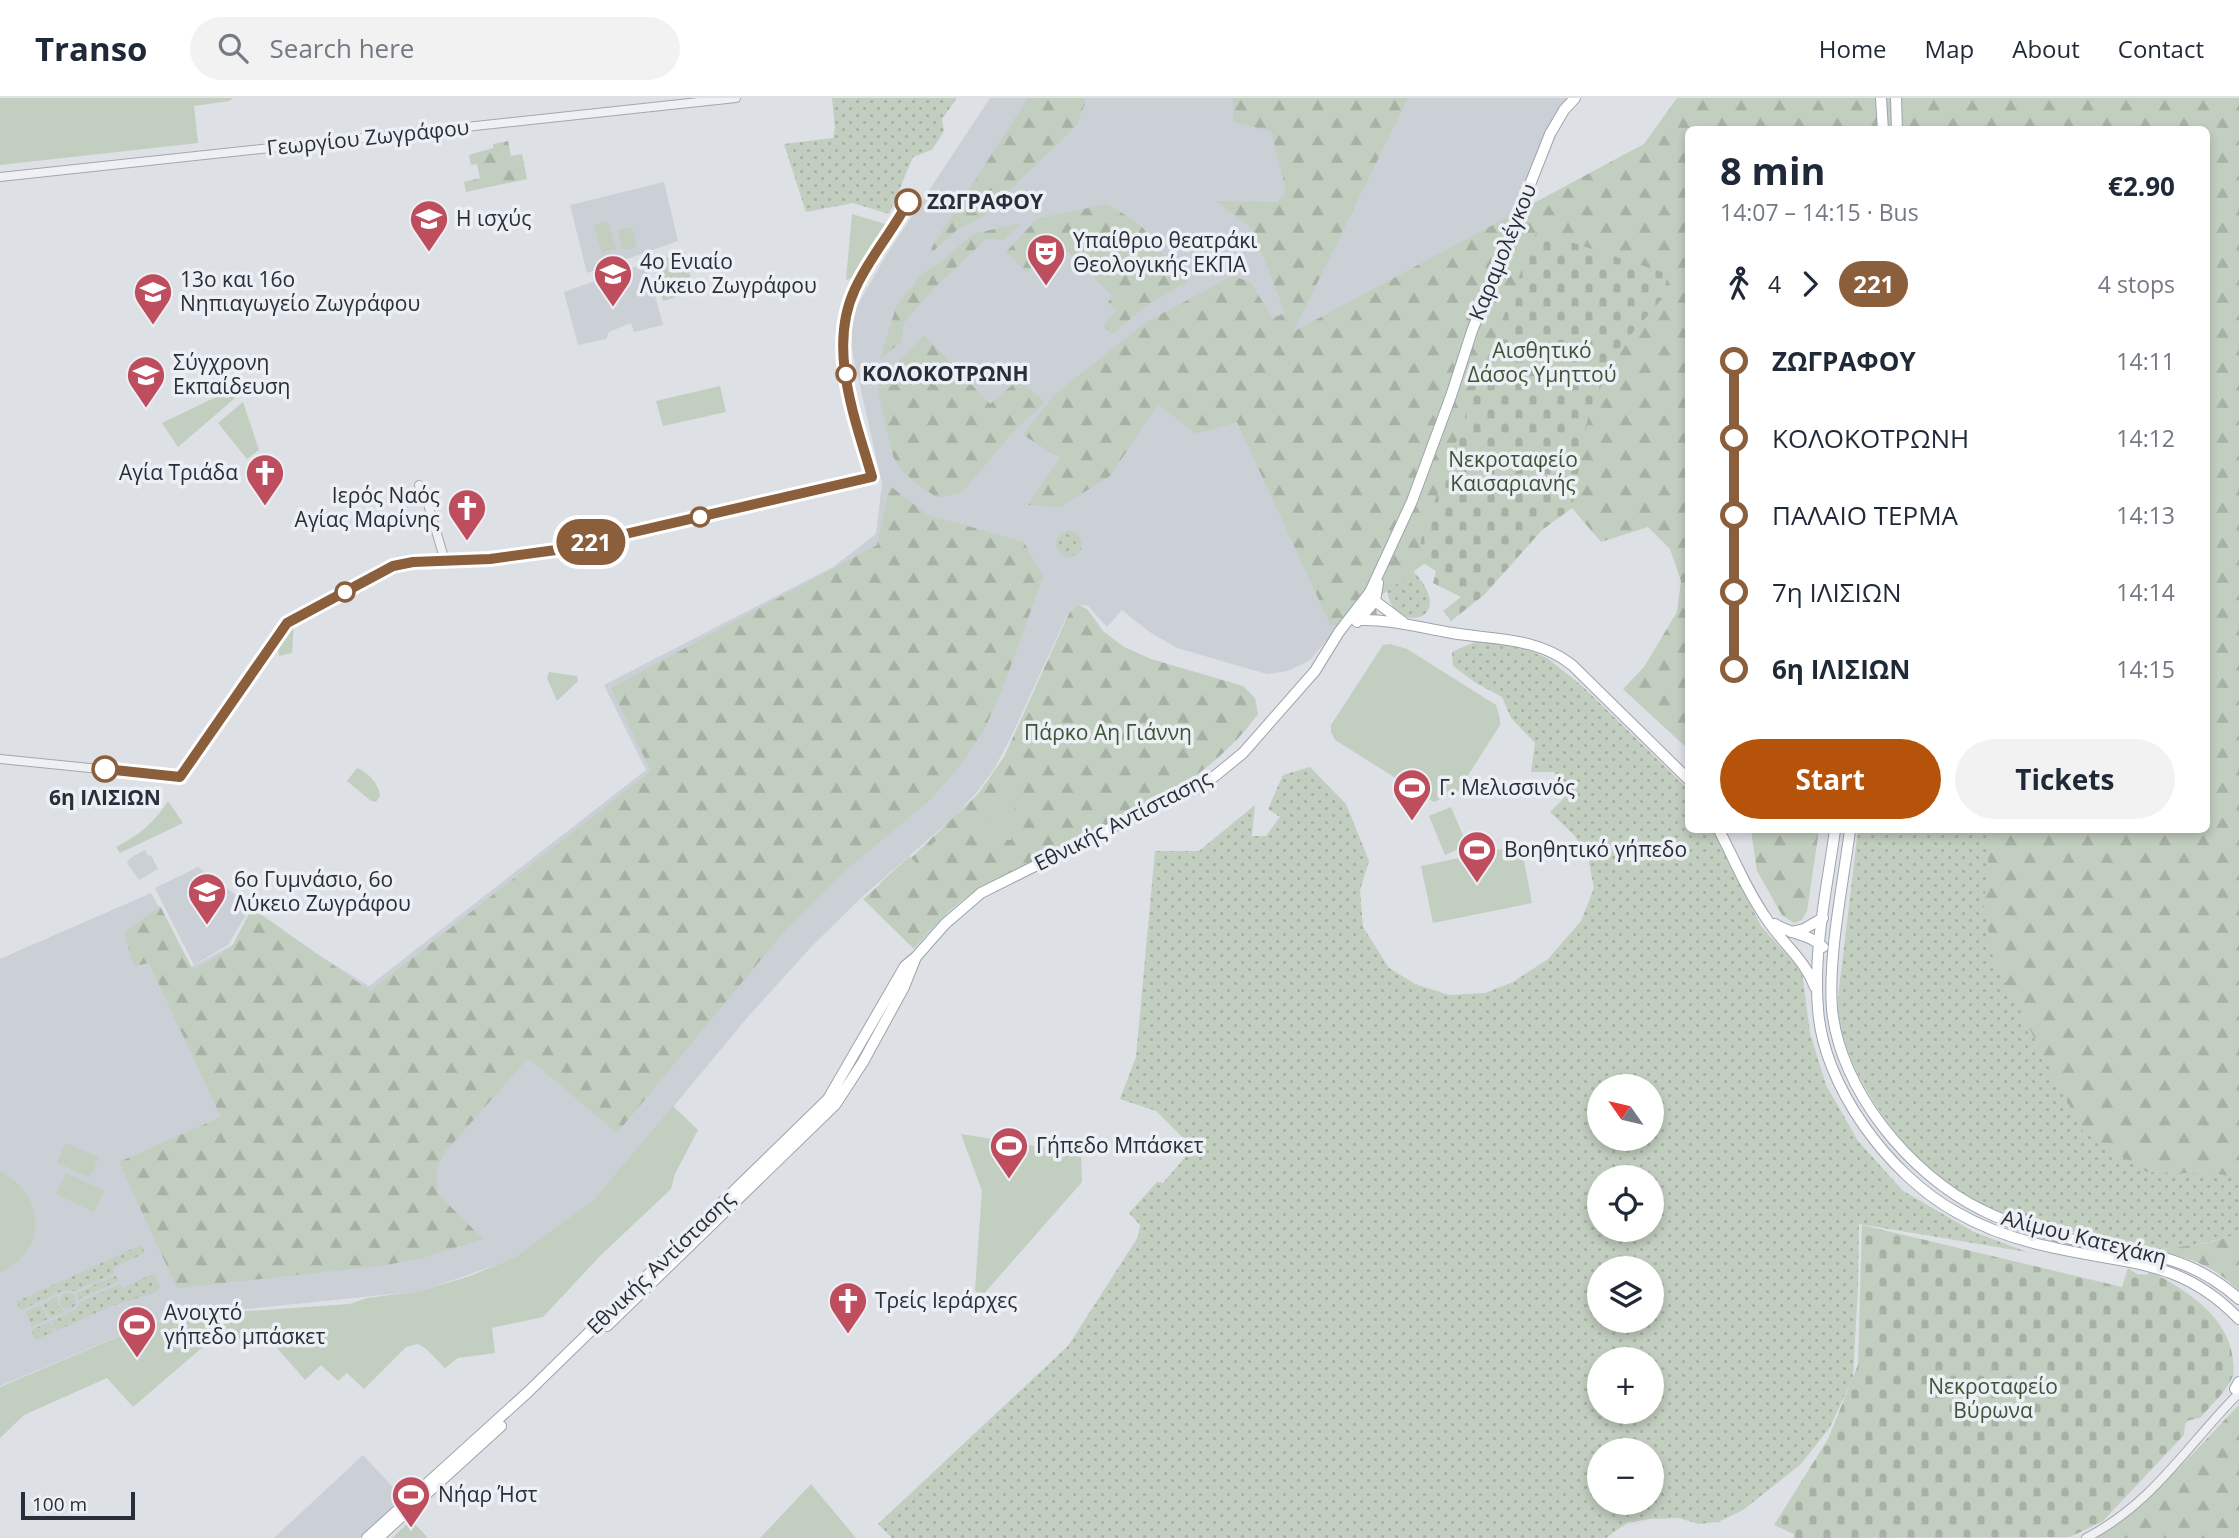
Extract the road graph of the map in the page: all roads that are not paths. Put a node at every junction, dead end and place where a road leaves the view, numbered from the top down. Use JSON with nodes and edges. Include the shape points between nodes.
{"nodes":[{"id":1,"x":736,"y":98,"type":"edge"},
{"id":2,"x":1575,"y":98,"type":"edge"},
{"id":3,"x":1881,"y":98,"type":"edge"},
{"id":4,"x":1896,"y":98,"type":"edge"},
{"id":5,"x":1883,"y":126,"type":"edge"},
{"id":6,"x":1897,"y":126,"type":"edge"},
{"id":7,"x":0,"y":177,"type":"edge"},
{"id":8,"x":872,"y":477,"type":"dead end"},
{"id":9,"x":419,"y":485,"type":"dead end"},
{"id":10,"x":445,"y":561,"type":"junction"},
{"id":11,"x":1381,"y":569,"type":"joint"},
{"id":12,"x":1370,"y":603,"type":"junction"},
{"id":13,"x":1360,"y":620,"type":"junction"},
{"id":14,"x":1379,"y":620,"type":"junction"},
{"id":15,"x":1405,"y":624,"type":"junction"},
{"id":16,"x":1339,"y":632,"type":"junction"},
{"id":17,"x":0,"y":760,"type":"edge"},
{"id":18,"x":1685,"y":776,"type":"edge"},
{"id":19,"x":1720,"y":833,"type":"edge"},
{"id":20,"x":1835,"y":833,"type":"edge"},
{"id":21,"x":1850,"y":833,"type":"edge"},
{"id":22,"x":1765,"y":916,"type":"junction"},
{"id":23,"x":1823,"y":918,"type":"junction"},
{"id":24,"x":1791,"y":932,"type":"junction"},
{"id":25,"x":1820,"y":944,"type":"junction"},
{"id":26,"x":916,"y":957,"type":"junction"},
{"id":27,"x":1832,"y":969,"type":"junction"},
{"id":28,"x":1817,"y":993,"type":"junction"},
{"id":29,"x":2239,"y":1299,"type":"edge"},
{"id":30,"x":2239,"y":1319,"type":"edge"},
{"id":31,"x":2238,"y":1387,"type":"edge"},
{"id":32,"x":367,"y":1538,"type":"edge"},
{"id":33,"x":378,"y":1538,"type":"edge"},
{"id":34,"x":2086,"y":1538,"type":"edge"}],
"edges":[{"from":1,"to":7,"type":"street","name":"Γεωργίου Ζωγράφου"},
{"from":2,"to":11,"type":"main road","name":"Καραμολέγκου","via":[[1550,134],[1412,500]]},
{"from":3,"to":5,"type":"main road"},
{"from":4,"to":6,"type":"main road"},
{"from":8,"to":10,"type":"street","via":[[556,550]]},
{"from":9,"to":10,"type":"street"},
{"from":10,"to":17,"type":"street","via":[[393,566],[287,623],[180,777]]},
{"from":11,"to":12,"type":"main road","name":"Εθνικής Αντίστασης"},
{"from":12,"to":13,"type":"main road","name":"Εθνικής Αντίστασης"},
{"from":12,"to":14,"type":"main road"},
{"from":12,"to":15,"type":"main road"},
{"from":12,"to":16,"type":"main road","name":"Εθνικής Αντίστασης"},
{"from":13,"to":14,"type":"main road"},
{"from":13,"to":16,"type":"main road","name":"Εθνικής Αντίστασης"},
{"from":14,"to":15,"type":"main road"},
{"from":15,"to":18,"type":"main road","via":[[1522,641],[1559,655]]},
{"from":16,"to":26,"type":"main road","name":"Εθνικής Αντίστασης","via":[[1315,671],[1222,771],[1198,788],[981,893]]},
{"from":19,"to":22,"type":"main road"},
{"from":20,"to":23,"type":"main road","name":"Αλίμου Κατεχάκη"},
{"from":21,"to":27,"type":"main road","name":"Αλίμου Κατεχάκη"},
{"from":22,"to":24,"type":"main road"},
{"from":22,"to":28,"type":"main road","via":[[1804,963]]},
{"from":23,"to":24,"type":"main road"},
{"from":23,"to":25,"type":"main road","name":"Αλίμου Κατεχάκη"},
{"from":24,"to":25,"type":"main road"},
{"from":25,"to":27,"type":"main road"},
{"from":25,"to":28,"type":"main road","name":"Αλίμου Κατεχάκη"},
{"from":26,"to":32,"type":"main road","name":"Εθνικής Αντίστασης","via":[[905,966],[828,1099],[523,1396]]},
{"from":26,"to":33,"type":"main road","name":"Εθνικής Αντίστασης","via":[[904,987],[835,1105],[528,1401]]},
{"from":27,"to":29,"type":"main road","name":"Αλίμου Κατεχάκη","via":[[1832,1010],[1850,1070],[1890,1136],[1932,1178],[1980,1210],[2006,1221],[2060,1237],[2163,1256],[2210,1277]]},
{"from":28,"to":30,"type":"main road","name":"Αλίμου Κατεχάκη","via":[[1826,1047],[1851,1105],[1879,1145],[1922,1189],[1956,1212],[2014,1238],[2147,1264],[2175,1274],[2203,1289]]},
{"from":31,"to":34,"type":"street","via":[[2160,1483],[2134,1508]]}]}
